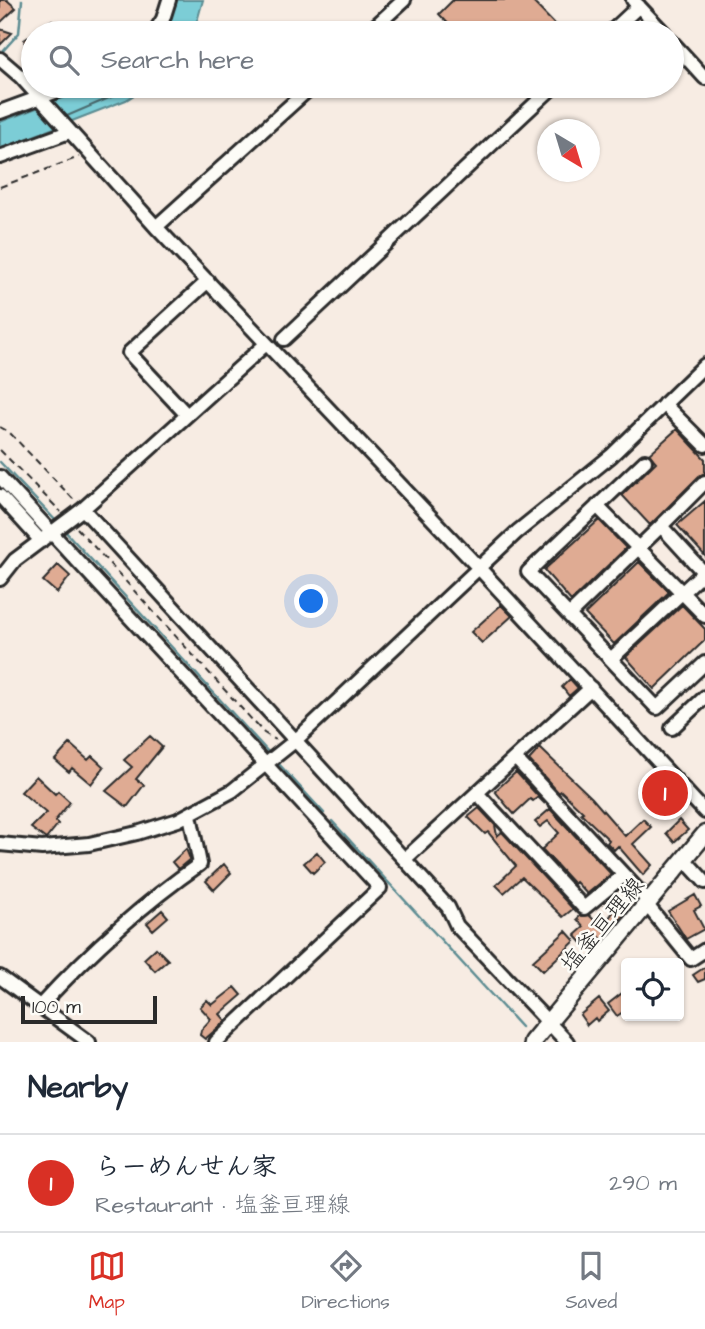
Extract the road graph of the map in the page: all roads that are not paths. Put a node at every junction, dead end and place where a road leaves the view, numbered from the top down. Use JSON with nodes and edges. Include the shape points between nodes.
{"nodes":[{"id":1,"x":169,"y":0,"type":"edge"},
{"id":2,"x":404,"y":0,"type":"edge"},
{"id":3,"x":636,"y":3,"type":"edge"},
{"id":4,"x":162,"y":21,"type":"edge"},
{"id":5,"x":381,"y":21,"type":"edge"},
{"id":6,"x":620,"y":21,"type":"edge"},
{"id":7,"x":653,"y":21,"type":"edge"},
{"id":8,"x":684,"y":55,"type":"edge"},
{"id":9,"x":0,"y":58,"type":"edge"},
{"id":10,"x":21,"y":78,"type":"edge"},
{"id":11,"x":705,"y":78,"type":"edge"},
{"id":12,"x":44,"y":98,"type":"edge"},
{"id":13,"x":299,"y":98,"type":"edge"},
{"id":14,"x":541,"y":98,"type":"edge"},
{"id":15,"x":40,"y":100,"type":"junction"},
{"id":16,"x":0,"y":112,"type":"edge"},
{"id":17,"x":68,"y":131,"type":"junction"},
{"id":18,"x":0,"y":158,"type":"edge"},
{"id":19,"x":156,"y":227,"type":"junction"},
{"id":20,"x":208,"y":281,"type":"junction"},
{"id":21,"x":284,"y":339,"type":"dead end"},
{"id":22,"x":267,"y":344,"type":"junction"},
{"id":23,"x":705,"y":365,"type":"edge"},
{"id":24,"x":664,"y":404,"type":"junction"},
{"id":25,"x":187,"y":415,"type":"junction"},
{"id":26,"x":705,"y":445,"type":"edge"},
{"id":27,"x":645,"y":461,"type":"dead end"},
{"id":28,"x":0,"y":477,"type":"edge"},
{"id":29,"x":705,"y":482,"type":"edge"},
{"id":30,"x":0,"y":496,"type":"edge"},
{"id":31,"x":597,"y":506,"type":"junction"},
{"id":32,"x":83,"y":509,"type":"junction"},
{"id":33,"x":661,"y":526,"type":"junction"},
{"id":34,"x":46,"y":537,"type":"junction"},
{"id":35,"x":638,"y":547,"type":"junction"},
{"id":36,"x":479,"y":568,"type":"junction"},
{"id":37,"x":704,"y":573,"type":"edge"},
{"id":38,"x":0,"y":579,"type":"edge"},
{"id":39,"x":682,"y":592,"type":"junction"},
{"id":40,"x":569,"y":615,"type":"junction"},
{"id":41,"x":705,"y":616,"type":"edge"},
{"id":42,"x":611,"y":659,"type":"junction"},
{"id":43,"x":705,"y":663,"type":"edge"},
{"id":44,"x":591,"y":688,"type":"junction"},
{"id":45,"x":705,"y":697,"type":"edge"},
{"id":46,"x":671,"y":729,"type":"dead end"},
{"id":47,"x":296,"y":740,"type":"junction"},
{"id":48,"x":514,"y":758,"type":"junction"},
{"id":49,"x":269,"y":764,"type":"junction"},
{"id":50,"x":477,"y":793,"type":"junction"},
{"id":51,"x":705,"y":812,"type":"edge"},
{"id":52,"x":190,"y":814,"type":"junction"},
{"id":53,"x":705,"y":834,"type":"edge"},
{"id":54,"x":0,"y":845,"type":"edge"},
{"id":55,"x":405,"y":859,"type":"junction"},
{"id":56,"x":685,"y":860,"type":"junction"},
{"id":57,"x":624,"y":876,"type":"junction"},
{"id":58,"x":705,"y":882,"type":"edge"},
{"id":59,"x":648,"y":904,"type":"junction"},
{"id":60,"x":705,"y":950,"type":"edge"},
{"id":61,"x":0,"y":977,"type":"edge"},
{"id":62,"x":40,"y":1006,"type":"junction"},
{"id":63,"x":549,"y":1022,"type":"junction"},
{"id":64,"x":89,"y":1042,"type":"edge"},
{"id":65,"x":216,"y":1042,"type":"edge"},
{"id":66,"x":532,"y":1042,"type":"edge"},
{"id":67,"x":567,"y":1042,"type":"edge"}],
"edges":[{"from":1,"to":4,"type":"street"},
{"from":2,"to":5,"type":"street"},
{"from":3,"to":6,"type":"street"},
{"from":3,"to":7,"type":"street"},
{"from":8,"to":11,"type":"street"},
{"from":9,"to":10,"type":"street"},
{"from":12,"to":15,"type":"street"},
{"from":13,"to":19,"type":"street"},
{"from":14,"to":21,"type":"street"},
{"from":15,"to":16,"type":"street"},
{"from":15,"to":17,"type":"street"},
{"from":17,"to":18,"type":"street"},
{"from":17,"to":19,"type":"street"},
{"from":19,"to":20,"type":"street"},
{"from":20,"to":22,"type":"street"},
{"from":20,"to":25,"type":"street","via":[[129,353]]},
{"from":22,"to":25,"type":"street"},
{"from":22,"to":36,"type":"street"},
{"from":23,"to":24,"type":"street"},
{"from":24,"to":26,"type":"street"},
{"from":24,"to":36,"type":"street","via":[[611,456],[517,531]]},
{"from":25,"to":32,"type":"street"},
{"from":27,"to":31,"type":"street"},
{"from":28,"to":34,"type":"street"},
{"from":29,"to":33,"type":"street"},
{"from":30,"to":34,"type":"street"},
{"from":31,"to":35,"type":"street"},
{"from":31,"to":40,"type":"street","via":[[528,572]]},
{"from":32,"to":34,"type":"street"},
{"from":32,"to":47,"type":"street"},
{"from":33,"to":35,"type":"street"},
{"from":33,"to":37,"type":"street"},
{"from":34,"to":38,"type":"street","via":[[15,560]]},
{"from":34,"to":49,"type":"street"},
{"from":35,"to":39,"type":"street"},
{"from":35,"to":40,"type":"street"},
{"from":36,"to":44,"type":"street"},
{"from":36,"to":47,"type":"street"},
{"from":37,"to":39,"type":"street"},
{"from":39,"to":41,"type":"street"},
{"from":39,"to":42,"type":"street"},
{"from":40,"to":42,"type":"street"},
{"from":42,"to":43,"type":"street","via":[[657,708]]},
{"from":44,"to":48,"type":"street"},
{"from":44,"to":51,"type":"street"},
{"from":45,"to":46,"type":"street"},
{"from":47,"to":49,"type":"street"},
{"from":47,"to":55,"type":"street"},
{"from":48,"to":50,"type":"street"},
{"from":48,"to":57,"type":"street"},
{"from":49,"to":52,"type":"street"},
{"from":49,"to":65,"type":"street","via":[[380,888]]},
{"from":50,"to":55,"type":"street"},
{"from":50,"to":57,"type":"street","via":[[584,908]]},
{"from":52,"to":54,"type":"street","via":[[89,844]]},
{"from":52,"to":62,"type":"street","via":[[200,864],[84,958]]},
{"from":53,"to":56,"type":"main road","name":"塩釜亘理線"},
{"from":55,"to":63,"type":"street","via":[[448,907],[457,926]]},
{"from":56,"to":58,"type":"street"},
{"from":56,"to":59,"type":"main road","name":"塩釜亘理線"},
{"from":57,"to":59,"type":"street"},
{"from":59,"to":60,"type":"street","via":[[691,959]]},
{"from":59,"to":63,"type":"main road","name":"塩釜亘理線"},
{"from":61,"to":62,"type":"street"},
{"from":62,"to":64,"type":"street"},
{"from":63,"to":66,"type":"main road","name":"塩釜亘理線"},
{"from":63,"to":67,"type":"street"}]}
